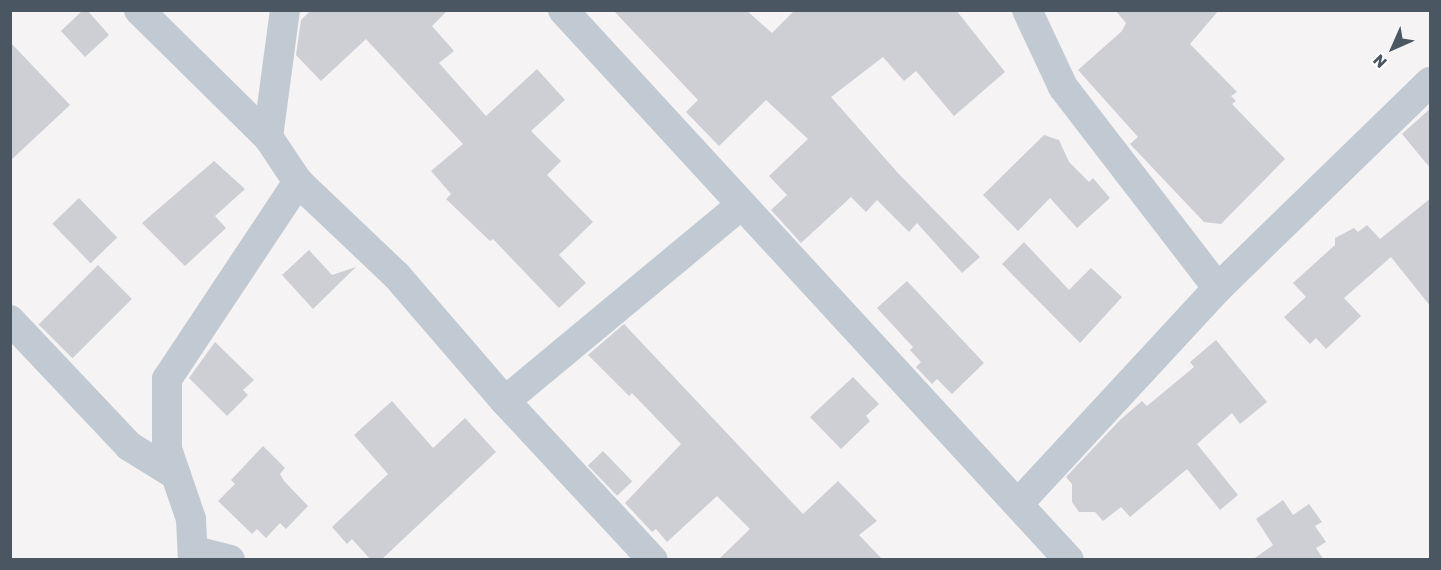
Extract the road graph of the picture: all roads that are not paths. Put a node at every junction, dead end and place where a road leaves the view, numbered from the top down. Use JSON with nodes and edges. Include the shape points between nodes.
{"nodes":[{"id":1,"x":139,"y":10,"type":"edge"},
{"id":2,"x":285,"y":10,"type":"edge"},
{"id":3,"x":563,"y":10,"type":"edge"},
{"id":4,"x":1027,"y":10,"type":"edge"},
{"id":5,"x":1431,"y":82,"type":"edge"},
{"id":6,"x":268,"y":137,"type":"junction"},
{"id":7,"x":298,"y":182,"type":"junction"},
{"id":8,"x":740,"y":206,"type":"junction"},
{"id":9,"x":1218,"y":288,"type":"junction"},
{"id":10,"x":10,"y":320,"type":"edge"},
{"id":11,"x":505,"y":401,"type":"junction"},
{"id":12,"x":176,"y":475,"type":"junction"},
{"id":13,"x":1018,"y":504,"type":"junction"},
{"id":14,"x":194,"y":555,"type":"edge"},
{"id":15,"x":230,"y":560,"type":"edge"},
{"id":16,"x":653,"y":560,"type":"edge"},
{"id":17,"x":1069,"y":560,"type":"edge"}],
"edges":[{"from":1,"to":6,"type":"street"},
{"from":2,"to":6,"type":"street"},
{"from":3,"to":8,"type":"street"},
{"from":4,"to":9,"type":"street","via":[[1063,87]]},
{"from":5,"to":9,"type":"street"},
{"from":6,"to":7,"type":"street"},
{"from":7,"to":11,"type":"street","via":[[397,276]]},
{"from":7,"to":12,"type":"street","via":[[166,379],[164,425]]},
{"from":8,"to":11,"type":"street"},
{"from":8,"to":13,"type":"street"},
{"from":9,"to":13,"type":"street"},
{"from":10,"to":12,"type":"street","via":[[129,446]]},
{"from":11,"to":16,"type":"street"},
{"from":12,"to":14,"type":"street","via":[[191,519]]},
{"from":13,"to":17,"type":"street"},
{"from":14,"to":15,"type":"street"}]}
